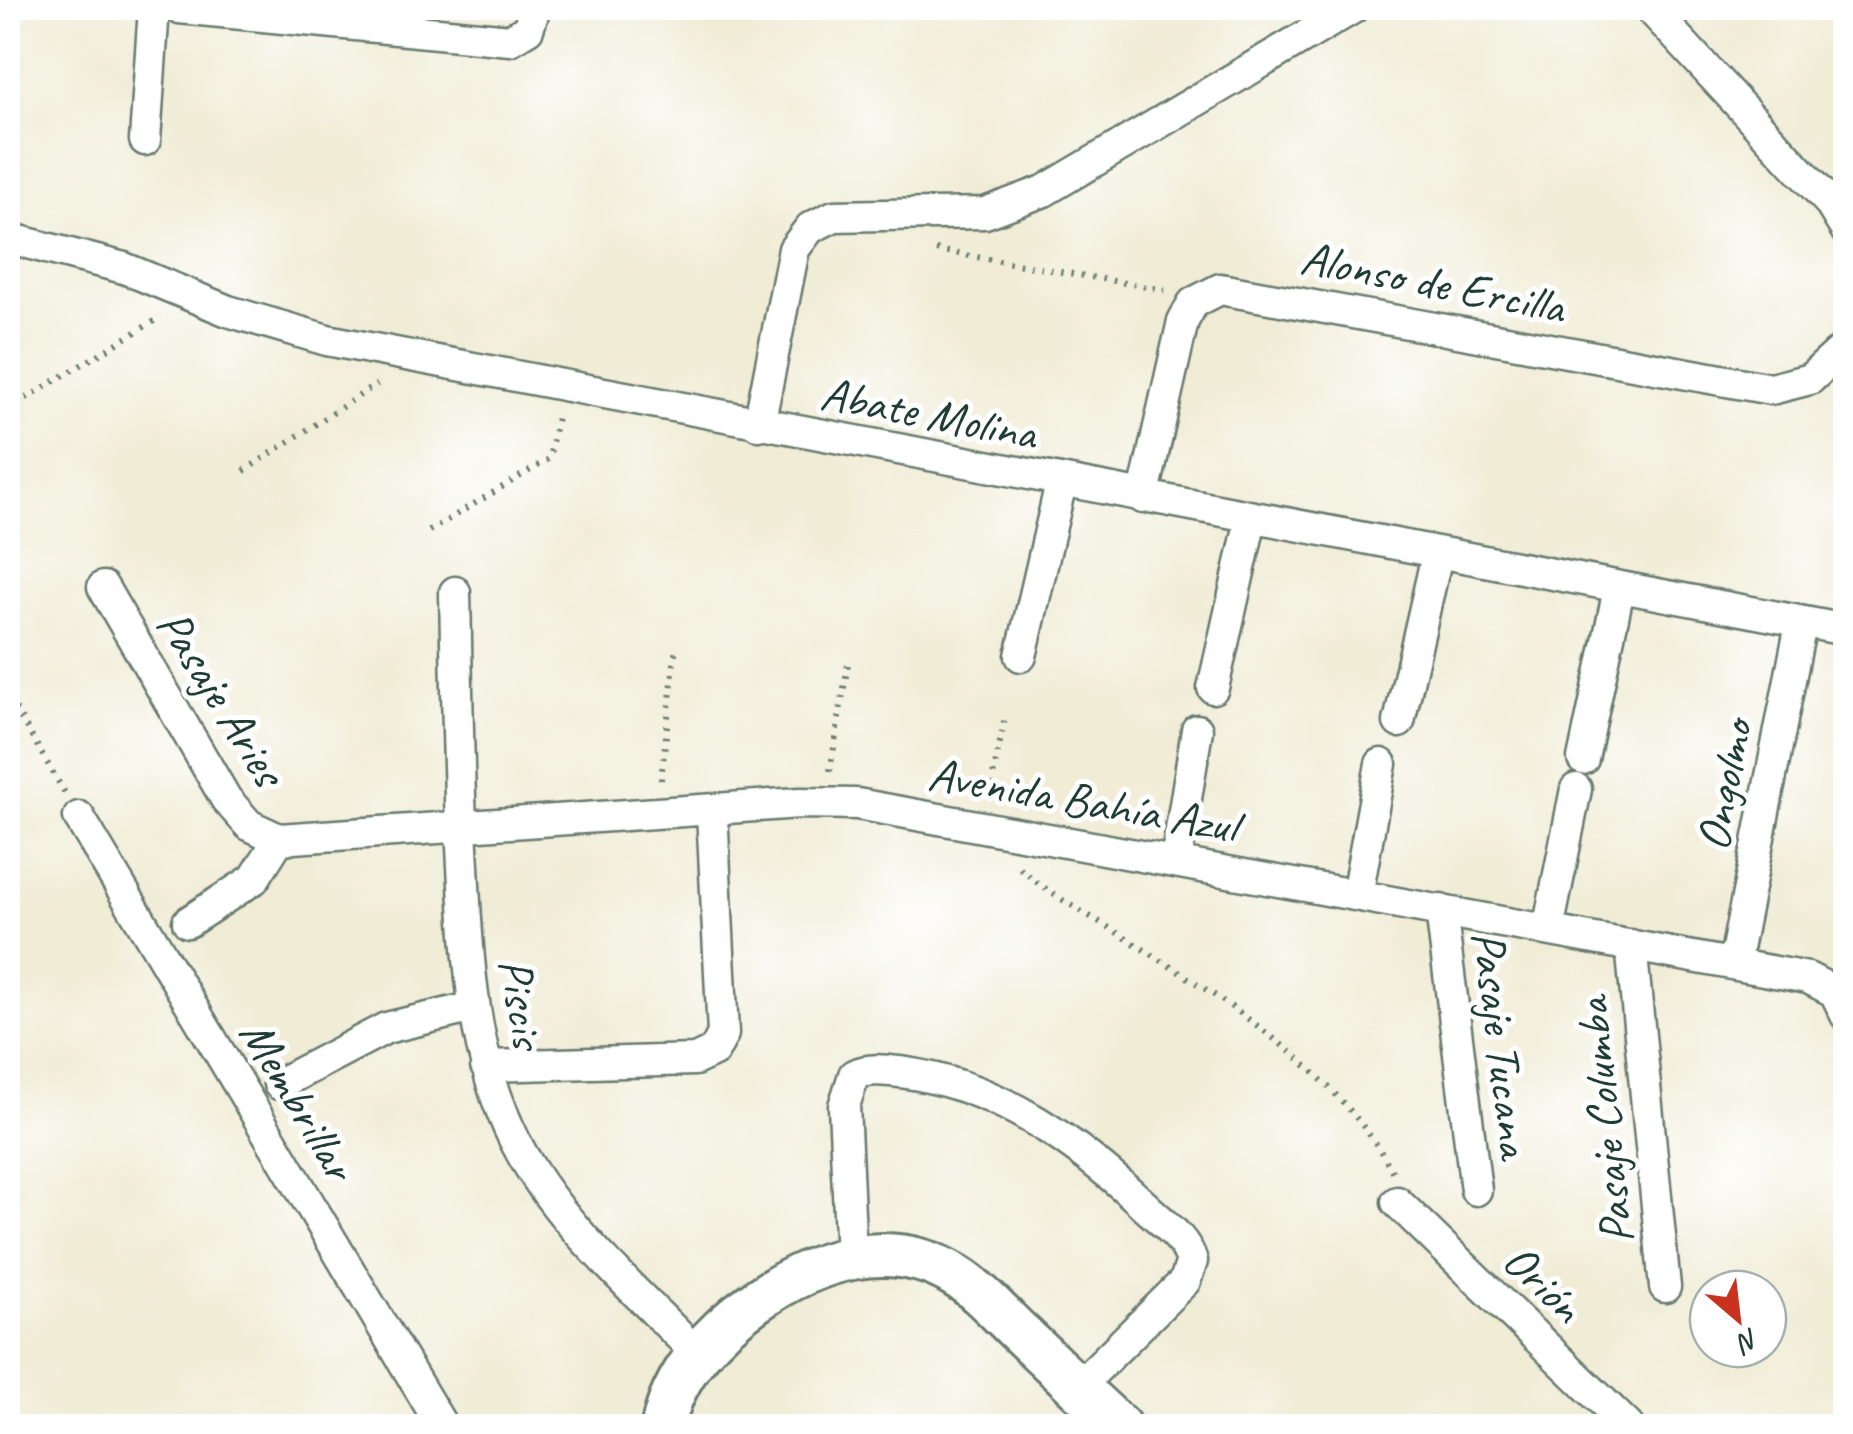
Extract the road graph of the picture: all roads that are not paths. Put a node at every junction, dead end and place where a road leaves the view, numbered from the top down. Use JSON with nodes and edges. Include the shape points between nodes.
{"nodes":[{"id":1,"x":154,"y":8,"type":"edge"},
{"id":2,"x":179,"y":8,"type":"edge"},
{"id":3,"x":535,"y":8,"type":"edge"},
{"id":4,"x":1353,"y":8,"type":"edge"},
{"id":5,"x":1650,"y":8,"type":"edge"},
{"id":6,"x":145,"y":140,"type":"dead end"},
{"id":7,"x":1846,"y":230,"type":"edge"},
{"id":8,"x":8,"y":238,"type":"edge"},
{"id":9,"x":1846,"y":346,"type":"edge"},
{"id":10,"x":759,"y":425,"type":"junction"},
{"id":11,"x":1061,"y":482,"type":"junction"},
{"id":12,"x":1143,"y":498,"type":"junction"},
{"id":13,"x":1251,"y":519,"type":"junction"},
{"id":14,"x":1437,"y":554,"type":"junction"},
{"id":15,"x":103,"y":587,"type":"dead end"},
{"id":16,"x":1619,"y":589,"type":"junction"},
{"id":17,"x":455,"y":592,"type":"dead end"},
{"id":18,"x":1801,"y":624,"type":"junction"},
{"id":19,"x":1846,"y":630,"type":"edge"},
{"id":20,"x":1021,"y":656,"type":"dead end"},
{"id":21,"x":1213,"y":688,"type":"dead end"},
{"id":22,"x":1398,"y":722,"type":"dead end"},
{"id":23,"x":1197,"y":730,"type":"dead end"},
{"id":24,"x":1583,"y":758,"type":"dead end"},
{"id":25,"x":1381,"y":764,"type":"dead end"},
{"id":26,"x":1576,"y":789,"type":"dead end"},
{"id":27,"x":712,"y":811,"type":"junction"},
{"id":28,"x":79,"y":817,"type":"road end"},
{"id":29,"x":461,"y":830,"type":"junction"},
{"id":30,"x":279,"y":839,"type":"junction"},
{"id":31,"x":1176,"y":861,"type":"junction"},
{"id":32,"x":1357,"y":895,"type":"junction"},
{"id":33,"x":1441,"y":910,"type":"junction"},
{"id":34,"x":188,"y":922,"type":"dead end"},
{"id":35,"x":1548,"y":930,"type":"junction"},
{"id":36,"x":1631,"y":945,"type":"junction"},
{"id":37,"x":1734,"y":964,"type":"junction"},
{"id":38,"x":474,"y":1007,"type":"junction"},
{"id":39,"x":1846,"y":1015,"type":"edge"},
{"id":40,"x":486,"y":1066,"type":"junction"},
{"id":41,"x":279,"y":1084,"type":"dead end"},
{"id":42,"x":1476,"y":1190,"type":"dead end"},
{"id":43,"x":1397,"y":1202,"type":"road end"},
{"id":44,"x":851,"y":1258,"type":"junction"},
{"id":45,"x":1665,"y":1287,"type":"dead end"},
{"id":46,"x":698,"y":1354,"type":"junction"},
{"id":47,"x":1078,"y":1387,"type":"junction"},
{"id":48,"x":442,"y":1426,"type":"edge"},
{"id":49,"x":663,"y":1426,"type":"edge"},
{"id":50,"x":1118,"y":1426,"type":"edge"},
{"id":51,"x":1628,"y":1426,"type":"edge"}],
"edges":[{"from":1,"to":6,"type":"street"},
{"from":2,"to":3,"type":"street","via":[[510,40],[528,29]]},
{"from":4,"to":10,"type":"street","via":[[1006,209],[834,216],[810,228],[794,249]]},
{"from":5,"to":7,"type":"street","via":[[1829,202]]},
{"from":8,"to":10,"type":"street","name":"Abate Molina","via":[[106,262],[276,328]]},
{"from":9,"to":12,"type":"street","name":"Alonso de Ercilla","via":[[1810,380],[1771,389],[1231,289],[1201,296],[1183,321]]},
{"from":10,"to":11,"type":"street","name":"Abate Molina"},
{"from":11,"to":12,"type":"street","name":"Abate Molina"},
{"from":11,"to":20,"type":"street"},
{"from":12,"to":13,"type":"street","name":"Abate Molina"},
{"from":13,"to":14,"type":"street","name":"Abate Molina"},
{"from":13,"to":21,"type":"street"},
{"from":14,"to":16,"type":"street","name":"Abate Molina"},
{"from":14,"to":22,"type":"street"},
{"from":15,"to":30,"type":"street","name":"Pasaje Aries","via":[[226,799],[249,825]]},
{"from":16,"to":18,"type":"street","name":"Abate Molina"},
{"from":16,"to":24,"type":"street"},
{"from":17,"to":29,"type":"street","name":"Piscis"},
{"from":18,"to":19,"type":"street","name":"Abate Molina"},
{"from":18,"to":37,"type":"street","name":"Ongolmo"},
{"from":23,"to":31,"type":"street"},
{"from":25,"to":32,"type":"street"},
{"from":26,"to":35,"type":"street"},
{"from":27,"to":29,"type":"street","name":"Avenida Bahía Azul"},
{"from":27,"to":31,"type":"street","name":"Avenida Bahía Azul","via":[[825,802]]},
{"from":27,"to":40,"type":"street","via":[[722,1034],[714,1051],[695,1060]]},
{"from":28,"to":48,"type":"street","name":"Membrillar"},
{"from":29,"to":30,"type":"street","name":"Avenida Bahía Azul"},
{"from":29,"to":38,"type":"street","name":"Piscis"},
{"from":30,"to":34,"type":"street","via":[[254,879]]},
{"from":31,"to":32,"type":"street","name":"Avenida Bahía Azul"},
{"from":32,"to":33,"type":"street","name":"Avenida Bahía Azul"},
{"from":33,"to":35,"type":"street","name":"Avenida Bahía Azul"},
{"from":33,"to":42,"type":"street","name":"Pasaje Tucana"},
{"from":35,"to":36,"type":"street","name":"Avenida Bahía Azul"},
{"from":36,"to":37,"type":"street","name":"Avenida Bahía Azul"},
{"from":36,"to":45,"type":"street","name":"Pasaje Columba"},
{"from":37,"to":39,"type":"street","name":"Avenida Bahía Azul","via":[[1822,982]]},
{"from":38,"to":40,"type":"street","name":"Piscis"},
{"from":38,"to":41,"type":"street","via":[[386,1028]]},
{"from":40,"to":46,"type":"street","name":"Piscis","via":[[516,1143],[538,1178]]},
{"from":43,"to":51,"type":"street","name":"Orión"},
{"from":44,"to":46,"type":"street","via":[[771,1291]]},
{"from":44,"to":47,"type":"street","via":[[898,1254],[942,1268]]},
{"from":44,"to":47,"type":"street","via":[[844,1106],[854,1075],[868,1070],[936,1078],[1023,1114],[1112,1174],[1192,1260],[1185,1281]]},
{"from":46,"to":49,"type":"street","via":[[674,1389]]},
{"from":47,"to":50,"type":"street"}]}
